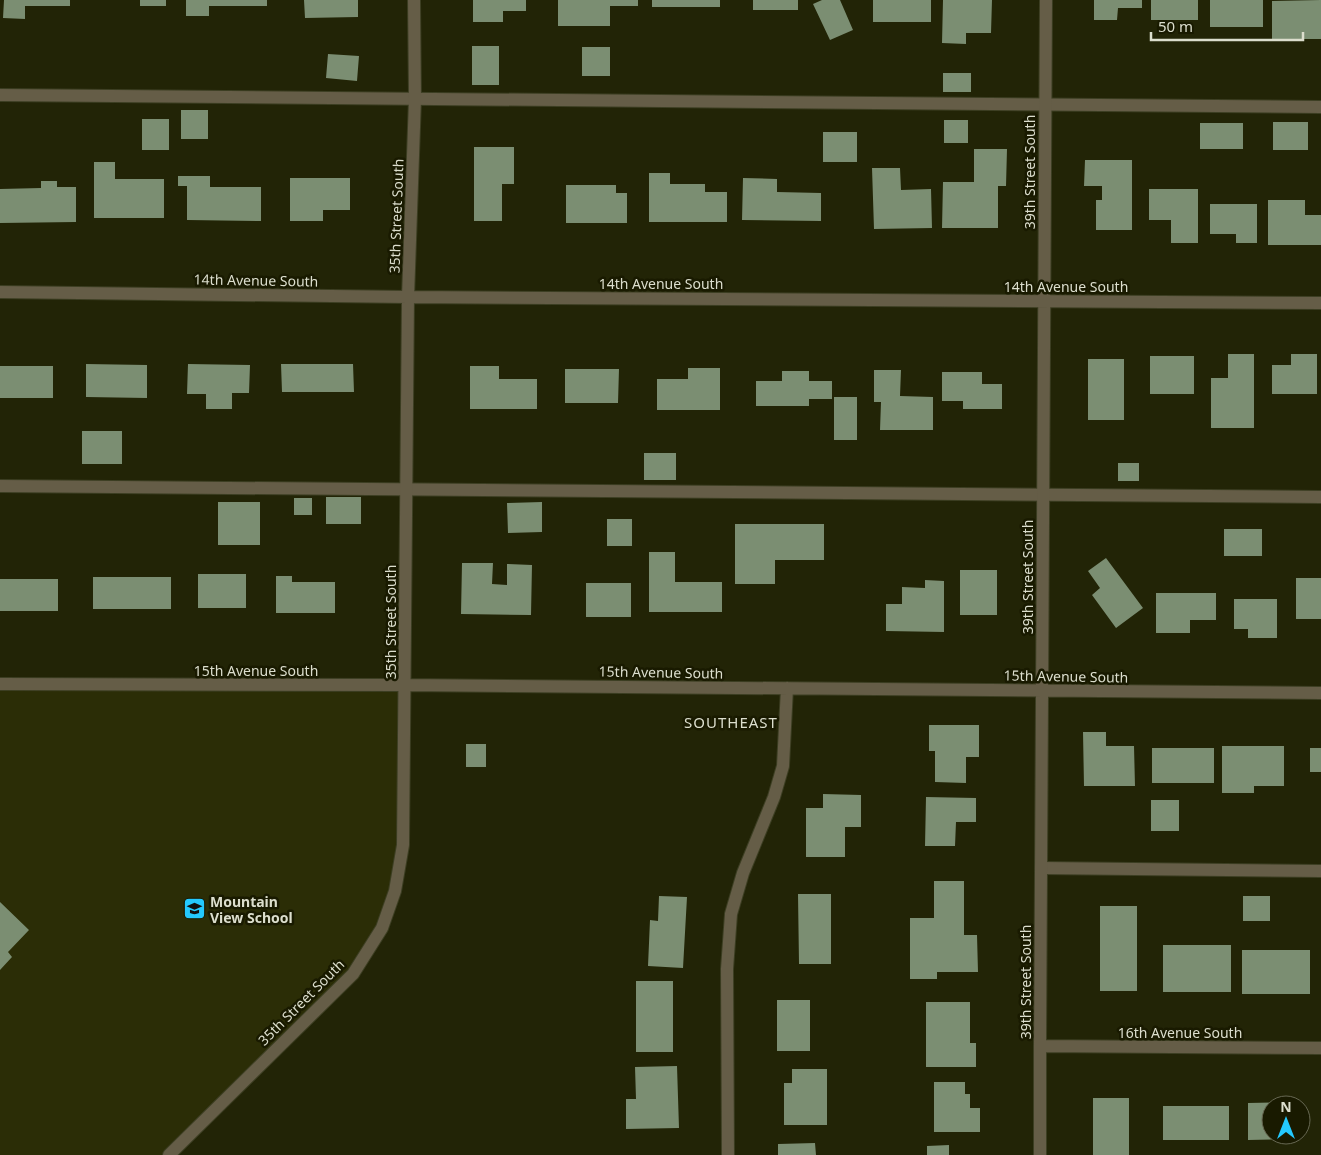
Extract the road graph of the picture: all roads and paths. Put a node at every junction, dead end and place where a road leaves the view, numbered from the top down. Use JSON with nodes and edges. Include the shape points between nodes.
{"nodes":[{"id":1,"x":414,"y":0,"type":"edge"},
{"id":2,"x":1046,"y":0,"type":"edge"},
{"id":3,"x":0,"y":96,"type":"edge"},
{"id":4,"x":415,"y":99,"type":"junction"},
{"id":5,"x":1044,"y":105,"type":"junction"},
{"id":6,"x":1321,"y":107,"type":"edge"},
{"id":7,"x":0,"y":292,"type":"edge"},
{"id":8,"x":408,"y":297,"type":"junction"},
{"id":9,"x":1044,"y":301,"type":"junction"},
{"id":10,"x":1321,"y":303,"type":"edge"},
{"id":11,"x":0,"y":486,"type":"edge"},
{"id":12,"x":406,"y":490,"type":"junction"},
{"id":13,"x":1043,"y":495,"type":"junction"},
{"id":14,"x":1321,"y":497,"type":"edge"},
{"id":15,"x":0,"y":684,"type":"edge"},
{"id":16,"x":404,"y":685,"type":"junction"},
{"id":17,"x":787,"y":688,"type":"junction"},
{"id":18,"x":1042,"y":690,"type":"junction"},
{"id":19,"x":1321,"y":693,"type":"edge"},
{"id":20,"x":1040,"y":868,"type":"junction"},
{"id":21,"x":1321,"y":871,"type":"edge"},
{"id":22,"x":1040,"y":1046,"type":"junction"},
{"id":23,"x":1321,"y":1048,"type":"edge"},
{"id":24,"x":168,"y":1155,"type":"edge"},
{"id":25,"x":728,"y":1155,"type":"edge"},
{"id":26,"x":1040,"y":1155,"type":"edge"}],
"edges":[{"from":1,"to":4,"type":"street","name":"35th Street South"},
{"from":2,"to":5,"type":"street","name":"39th Street South"},
{"from":3,"to":4,"type":"street"},
{"from":4,"to":5,"type":"street"},
{"from":4,"to":8,"type":"street","name":"35th Street South"},
{"from":5,"to":6,"type":"street"},
{"from":5,"to":9,"type":"street","name":"39th Street South"},
{"from":7,"to":8,"type":"street","name":"14th Avenue South"},
{"from":8,"to":9,"type":"street","name":"14th Avenue South"},
{"from":8,"to":12,"type":"street","name":"35th Street South"},
{"from":9,"to":10,"type":"street","name":"14th Avenue South"},
{"from":9,"to":13,"type":"street","name":"39th Street South"},
{"from":11,"to":12,"type":"street"},
{"from":12,"to":13,"type":"street"},
{"from":12,"to":16,"type":"street","name":"35th Street South"},
{"from":13,"to":14,"type":"street"},
{"from":13,"to":18,"type":"street","name":"39th Street South"},
{"from":15,"to":16,"type":"street","name":"15th Avenue South"},
{"from":16,"to":17,"type":"street","name":"15th Avenue South"},
{"from":16,"to":24,"type":"street","name":"35th Street South","via":[[403,845],[395,891],[382,928],[352,974]]},
{"from":17,"to":18,"type":"street","name":"15th Avenue South"},
{"from":17,"to":25,"type":"street","via":[[783,766],[731,914],[727,969]]},
{"from":18,"to":19,"type":"street","name":"15th Avenue South"},
{"from":18,"to":20,"type":"street","name":"39th Street South"},
{"from":20,"to":21,"type":"street"},
{"from":20,"to":22,"type":"street","name":"39th Street South"},
{"from":22,"to":23,"type":"street","name":"16th Avenue South"},
{"from":22,"to":26,"type":"street","name":"39th Street South"}]}
